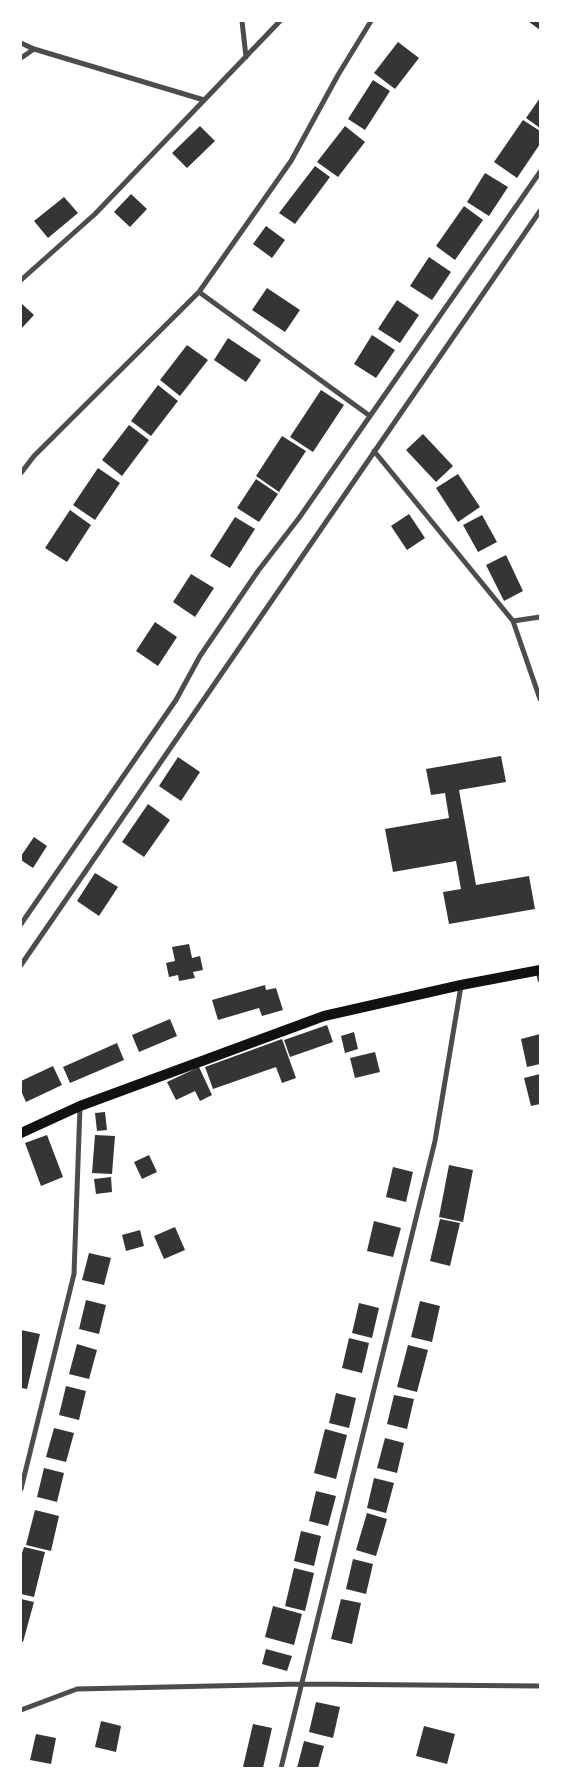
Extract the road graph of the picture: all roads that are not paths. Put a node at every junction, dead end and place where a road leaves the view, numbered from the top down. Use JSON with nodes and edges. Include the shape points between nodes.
{"nodes":[{"id":1,"x":242,"y":21,"type":"edge"},
{"id":2,"x":280,"y":21,"type":"edge"},
{"id":3,"x":371,"y":21,"type":"edge"},
{"id":4,"x":21,"y":43,"type":"edge"},
{"id":5,"x":34,"y":49,"type":"junction"},
{"id":6,"x":246,"y":57,"type":"junction"},
{"id":7,"x":21,"y":58,"type":"edge"},
{"id":8,"x":204,"y":100,"type":"junction"},
{"id":9,"x":540,"y":172,"type":"edge"},
{"id":10,"x":540,"y":211,"type":"edge"},
{"id":11,"x":21,"y":280,"type":"edge"},
{"id":12,"x":199,"y":292,"type":"junction"},
{"id":13,"x":370,"y":416,"type":"junction"},
{"id":14,"x":374,"y":451,"type":"junction"},
{"id":15,"x":21,"y":473,"type":"edge"},
{"id":16,"x":540,"y":616,"type":"edge"},
{"id":17,"x":513,"y":621,"type":"junction"},
{"id":18,"x":540,"y":699,"type":"edge"},
{"id":19,"x":21,"y":924,"type":"edge"},
{"id":20,"x":21,"y":965,"type":"edge"},
{"id":21,"x":539,"y":974,"type":"edge"},
{"id":22,"x":461,"y":985,"type":"junction"},
{"id":23,"x":80,"y":1106,"type":"junction"},
{"id":24,"x":21,"y":1133,"type":"edge"},
{"id":25,"x":21,"y":1489,"type":"edge"},
{"id":26,"x":302,"y":1684,"type":"junction"},
{"id":27,"x":540,"y":1686,"type":"edge"},
{"id":28,"x":21,"y":1710,"type":"edge"},
{"id":29,"x":281,"y":1768,"type":"edge"}],
"edges":[{"from":1,"to":6,"type":"street"},
{"from":2,"to":6,"type":"street"},
{"from":3,"to":12,"type":"street","via":[[291,161]]},
{"from":4,"to":5,"type":"street"},
{"from":5,"to":7,"type":"street"},
{"from":5,"to":8,"type":"street"},
{"from":6,"to":8,"type":"street"},
{"from":8,"to":11,"type":"street","via":[[95,214]]},
{"from":9,"to":13,"type":"street"},
{"from":10,"to":14,"type":"street"},
{"from":12,"to":13,"type":"street"},
{"from":12,"to":15,"type":"street","via":[[34,456]]},
{"from":13,"to":19,"type":"street","via":[[258,571],[200,656],[176,700]]},
{"from":14,"to":17,"type":"street"},
{"from":14,"to":20,"type":"street"},
{"from":16,"to":17,"type":"street"},
{"from":17,"to":18,"type":"street"},
{"from":21,"to":22,"type":"main road"},
{"from":22,"to":23,"type":"main road","via":[[324,1016]]},
{"from":22,"to":26,"type":"street","via":[[435,1141]]},
{"from":23,"to":24,"type":"main road"},
{"from":23,"to":25,"type":"street","via":[[74,1274]]},
{"from":26,"to":27,"type":"street"},
{"from":26,"to":28,"type":"street","via":[[76,1689]]},
{"from":26,"to":29,"type":"street"}]}
